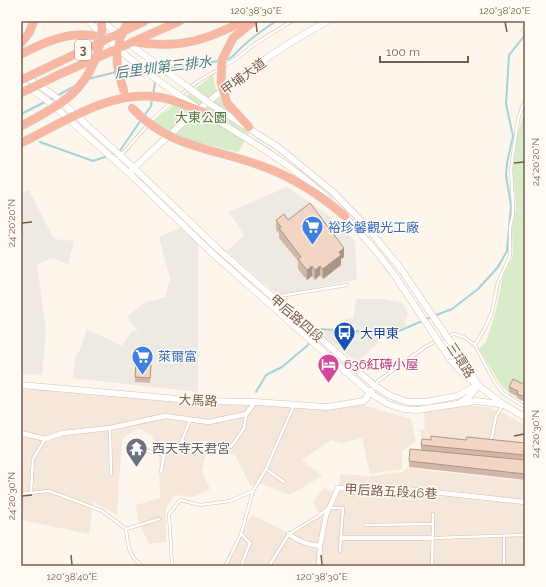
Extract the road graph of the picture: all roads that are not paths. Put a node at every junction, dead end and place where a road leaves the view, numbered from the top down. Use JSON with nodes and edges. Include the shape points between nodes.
{"nodes":[{"id":1,"x":34,"y":21,"type":"edge"},
{"id":2,"x":88,"y":21,"type":"edge"},
{"id":3,"x":103,"y":21,"type":"edge"},
{"id":4,"x":128,"y":21,"type":"edge"},
{"id":5,"x":145,"y":21,"type":"edge"},
{"id":6,"x":180,"y":21,"type":"edge"},
{"id":7,"x":244,"y":21,"type":"edge"},
{"id":8,"x":254,"y":21,"type":"edge"},
{"id":9,"x":292,"y":21,"type":"edge"},
{"id":10,"x":328,"y":21,"type":"edge"},
{"id":11,"x":525,"y":26,"type":"edge"},
{"id":12,"x":523,"y":31,"type":"dead end"},
{"id":13,"x":105,"y":37,"type":"junction"},
{"id":14,"x":125,"y":41,"type":"junction"},
{"id":15,"x":21,"y":43,"type":"edge"},
{"id":16,"x":21,"y":54,"type":"edge"},
{"id":17,"x":21,"y":76,"type":"edge"},
{"id":18,"x":21,"y":81,"type":"edge"},
{"id":19,"x":21,"y":93,"type":"edge"},
{"id":20,"x":525,"y":101,"type":"edge"},
{"id":21,"x":205,"y":112,"type":"junction"},
{"id":22,"x":21,"y":126,"type":"edge"},
{"id":23,"x":249,"y":127,"type":"junction"},
{"id":24,"x":21,"y":143,"type":"edge"},
{"id":25,"x":121,"y":156,"type":"junction"},
{"id":26,"x":116,"y":161,"type":"junction"},
{"id":27,"x":134,"y":168,"type":"junction"},
{"id":28,"x":129,"y":173,"type":"junction"},
{"id":29,"x":345,"y":216,"type":"junction"},
{"id":30,"x":347,"y":285,"type":"dead end"},
{"id":31,"x":273,"y":297,"type":"junction"},
{"id":32,"x":475,"y":345,"type":"junction"},
{"id":33,"x":21,"y":385,"type":"edge"},
{"id":34,"x":478,"y":385,"type":"junction"},
{"id":35,"x":374,"y":386,"type":"junction"},
{"id":36,"x":370,"y":393,"type":"junction"},
{"id":37,"x":255,"y":402,"type":"junction"},
{"id":38,"x":460,"y":403,"type":"junction"},
{"id":39,"x":294,"y":404,"type":"junction"},
{"id":40,"x":504,"y":405,"type":"junction"},
{"id":41,"x":525,"y":407,"type":"edge"},
{"id":42,"x":246,"y":414,"type":"junction"},
{"id":43,"x":525,"y":417,"type":"edge"},
{"id":44,"x":190,"y":419,"type":"junction"},
{"id":45,"x":110,"y":428,"type":"junction"},
{"id":46,"x":21,"y":433,"type":"edge"},
{"id":47,"x":45,"y":439,"type":"junction"},
{"id":48,"x":487,"y":443,"type":"edge"},
{"id":49,"x":231,"y":447,"type":"dead end"},
{"id":50,"x":144,"y":450,"type":"dead end"},
{"id":51,"x":164,"y":455,"type":"junction"},
{"id":52,"x":266,"y":469,"type":"junction"},
{"id":53,"x":160,"y":472,"type":"dead end"},
{"id":54,"x":111,"y":474,"type":"dead end"},
{"id":55,"x":284,"y":482,"type":"dead end"},
{"id":56,"x":253,"y":491,"type":"junction"},
{"id":57,"x":31,"y":492,"type":"junction"},
{"id":58,"x":21,"y":494,"type":"edge"},
{"id":59,"x":525,"y":502,"type":"edge"},
{"id":60,"x":328,"y":508,"type":"junction"},
{"id":61,"x":433,"y":514,"type":"dead end"},
{"id":62,"x":159,"y":518,"type":"dead end"},
{"id":63,"x":433,"y":524,"type":"junction"},
{"id":64,"x":365,"y":525,"type":"dead end"},
{"id":65,"x":126,"y":529,"type":"junction"},
{"id":66,"x":241,"y":534,"type":"junction"},
{"id":67,"x":289,"y":534,"type":"junction"},
{"id":68,"x":525,"y":535,"type":"edge"},
{"id":69,"x":504,"y":536,"type":"junction"},
{"id":70,"x":341,"y":538,"type":"junction"},
{"id":71,"x":432,"y":538,"type":"junction"},
{"id":72,"x":320,"y":546,"type":"junction"},
{"id":73,"x":340,"y":551,"type":"dead end"},
{"id":74,"x":226,"y":565,"type":"edge"},
{"id":75,"x":142,"y":566,"type":"edge"},
{"id":76,"x":174,"y":566,"type":"edge"},
{"id":77,"x":241,"y":566,"type":"edge"},
{"id":78,"x":269,"y":566,"type":"edge"},
{"id":79,"x":319,"y":566,"type":"edge"},
{"id":80,"x":432,"y":566,"type":"edge"},
{"id":81,"x":504,"y":566,"type":"edge"}],
"edges":[{"from":1,"to":15,"type":"highway"},
{"from":2,"to":13,"type":"street","name":"三環路"},
{"from":3,"to":14,"type":"street","name":"三環路","bridge":true},
{"from":3,"to":22,"type":"highway","bridge":true,"via":[[98,51],[81,85],[70,96]]},
{"from":4,"to":29,"type":"highway","bridge":true,"via":[[120,36],[116,64],[127,99],[140,117],[169,137],[237,157],[284,175],[308,188]]},
{"from":5,"to":18,"type":"highway","number":"3","bridge":true},
{"from":6,"to":19,"type":"highway","number":"3","bridge":true},
{"from":7,"to":14,"type":"highway","bridge":true,"via":[[208,38],[188,43],[146,44]]},
{"from":8,"to":23,"type":"highway","bridge":true,"via":[[233,38],[222,60],[220,82],[227,103]]},
{"from":9,"to":25,"type":"lane","via":[[258,42],[237,59],[197,82],[169,104]]},
{"from":10,"to":27,"type":"street","name":"甲埔大道","via":[[237,79]]},
{"from":11,"to":12,"type":"lane"},
{"from":13,"to":14,"type":"street","bridge":true},
{"from":13,"to":16,"type":"highway","via":[[77,35],[57,38]]},
{"from":13,"to":21,"type":"street","name":"三環路","bridge":true,"via":[[156,80]]},
{"from":14,"to":23,"type":"street","name":"三環路","bridge":true,"via":[[212,105]]},
{"from":17,"to":25,"type":"street","name":"甲后路四段","via":[[56,97]]},
{"from":18,"to":26,"type":"street","name":"甲后路四段"},
{"from":20,"to":32,"type":"lane","via":[[518,120],[511,168],[513,216],[510,227],[510,256],[498,282],[492,312]]},
{"from":21,"to":24,"type":"highway","bridge":true,"via":[[159,97],[127,97],[84,111]]},
{"from":21,"to":29,"type":"street","name":"三環路","bridge":true,"via":[[297,172]]},
{"from":23,"to":34,"type":"street","name":"三環路","bridge":true,"via":[[333,192],[366,226],[401,269]]},
{"from":25,"to":26,"type":"lane"},
{"from":25,"to":27,"type":"street","name":"甲后路四段"},
{"from":26,"to":28,"type":"street","name":"甲后路四段"},
{"from":27,"to":28,"type":"street","name":"甲埔大道"},
{"from":27,"to":31,"type":"street","name":"甲后路四段","via":[[218,249]]},
{"from":28,"to":36,"type":"street","name":"甲后路四段","via":[[211,252]]},
{"from":29,"to":34,"type":"street","name":"三環路","bridge":true,"via":[[393,273],[450,360]]},
{"from":30,"to":31,"type":"lane"},
{"from":31,"to":35,"type":"street","name":"甲后路四段"},
{"from":32,"to":35,"type":"lane","via":[[464,337],[454,334],[446,336],[425,347]]},
{"from":32,"to":41,"type":"lane","via":[[503,393]]},
{"from":33,"to":37,"type":"street","name":"大馬路","via":[[200,401]]},
{"from":34,"to":35,"type":"street","name":"甲后路四段","via":[[457,396],[426,402],[408,402]]},
{"from":34,"to":38,"type":"street","via":[[470,396]]},
{"from":34,"to":40,"type":"street"},
{"from":35,"to":36,"type":"street"},
{"from":36,"to":38,"type":"street","name":"甲后路四段","via":[[388,404],[403,409],[417,410]]},
{"from":36,"to":39,"type":"street","name":"大馬路","via":[[364,400],[327,407]]},
{"from":37,"to":39,"type":"street","name":"大馬路"},
{"from":37,"to":42,"type":"street"},
{"from":38,"to":40,"type":"street","name":"甲后路四段","via":[[477,401]]},
{"from":39,"to":52,"type":"lane"},
{"from":40,"to":43,"type":"street"},
{"from":40,"to":48,"type":"lane","via":[[496,416],[492,437]]},
{"from":42,"to":44,"type":"street","via":[[209,422]]},
{"from":42,"to":49,"type":"lane","via":[[244,428]]},
{"from":44,"to":45,"type":"street","via":[[165,416]]},
{"from":44,"to":51,"type":"lane","via":[[181,443],[168,446]]},
{"from":45,"to":47,"type":"street","via":[[71,431]]},
{"from":45,"to":54,"type":"lane"},
{"from":46,"to":47,"type":"street"},
{"from":47,"to":57,"type":"lane","via":[[34,459]]},
{"from":50,"to":51,"type":"lane"},
{"from":51,"to":53,"type":"lane"},
{"from":52,"to":55,"type":"lane"},
{"from":52,"to":56,"type":"lane"},
{"from":56,"to":66,"type":"lane"},
{"from":56,"to":76,"type":"lane","via":[[230,501],[200,505],[180,500],[169,514]]},
{"from":57,"to":58,"type":"lane"},
{"from":57,"to":65,"type":"lane","via":[[48,492],[102,511]]},
{"from":59,"to":60,"type":"street","name":"甲后路五段46巷","via":[[405,489],[338,488]]},
{"from":60,"to":67,"type":"lane"},
{"from":60,"to":70,"type":"lane","via":[[343,508]]},
{"from":60,"to":72,"type":"street","name":"甲后路五段46巷"},
{"from":61,"to":63,"type":"lane"},
{"from":62,"to":65,"type":"lane"},
{"from":63,"to":64,"type":"lane"},
{"from":63,"to":71,"type":"lane"},
{"from":65,"to":75,"type":"lane","via":[[128,550]]},
{"from":66,"to":74,"type":"lane"},
{"from":66,"to":77,"type":"lane","via":[[250,543]]},
{"from":67,"to":72,"type":"street","via":[[305,544]]},
{"from":67,"to":78,"type":"lane"},
{"from":68,"to":69,"type":"lane"},
{"from":69,"to":71,"type":"lane"},
{"from":69,"to":81,"type":"lane"},
{"from":70,"to":71,"type":"street"},
{"from":70,"to":73,"type":"lane"},
{"from":71,"to":80,"type":"lane"},
{"from":72,"to":79,"type":"street","name":"甲后路五段46巷"}]}
